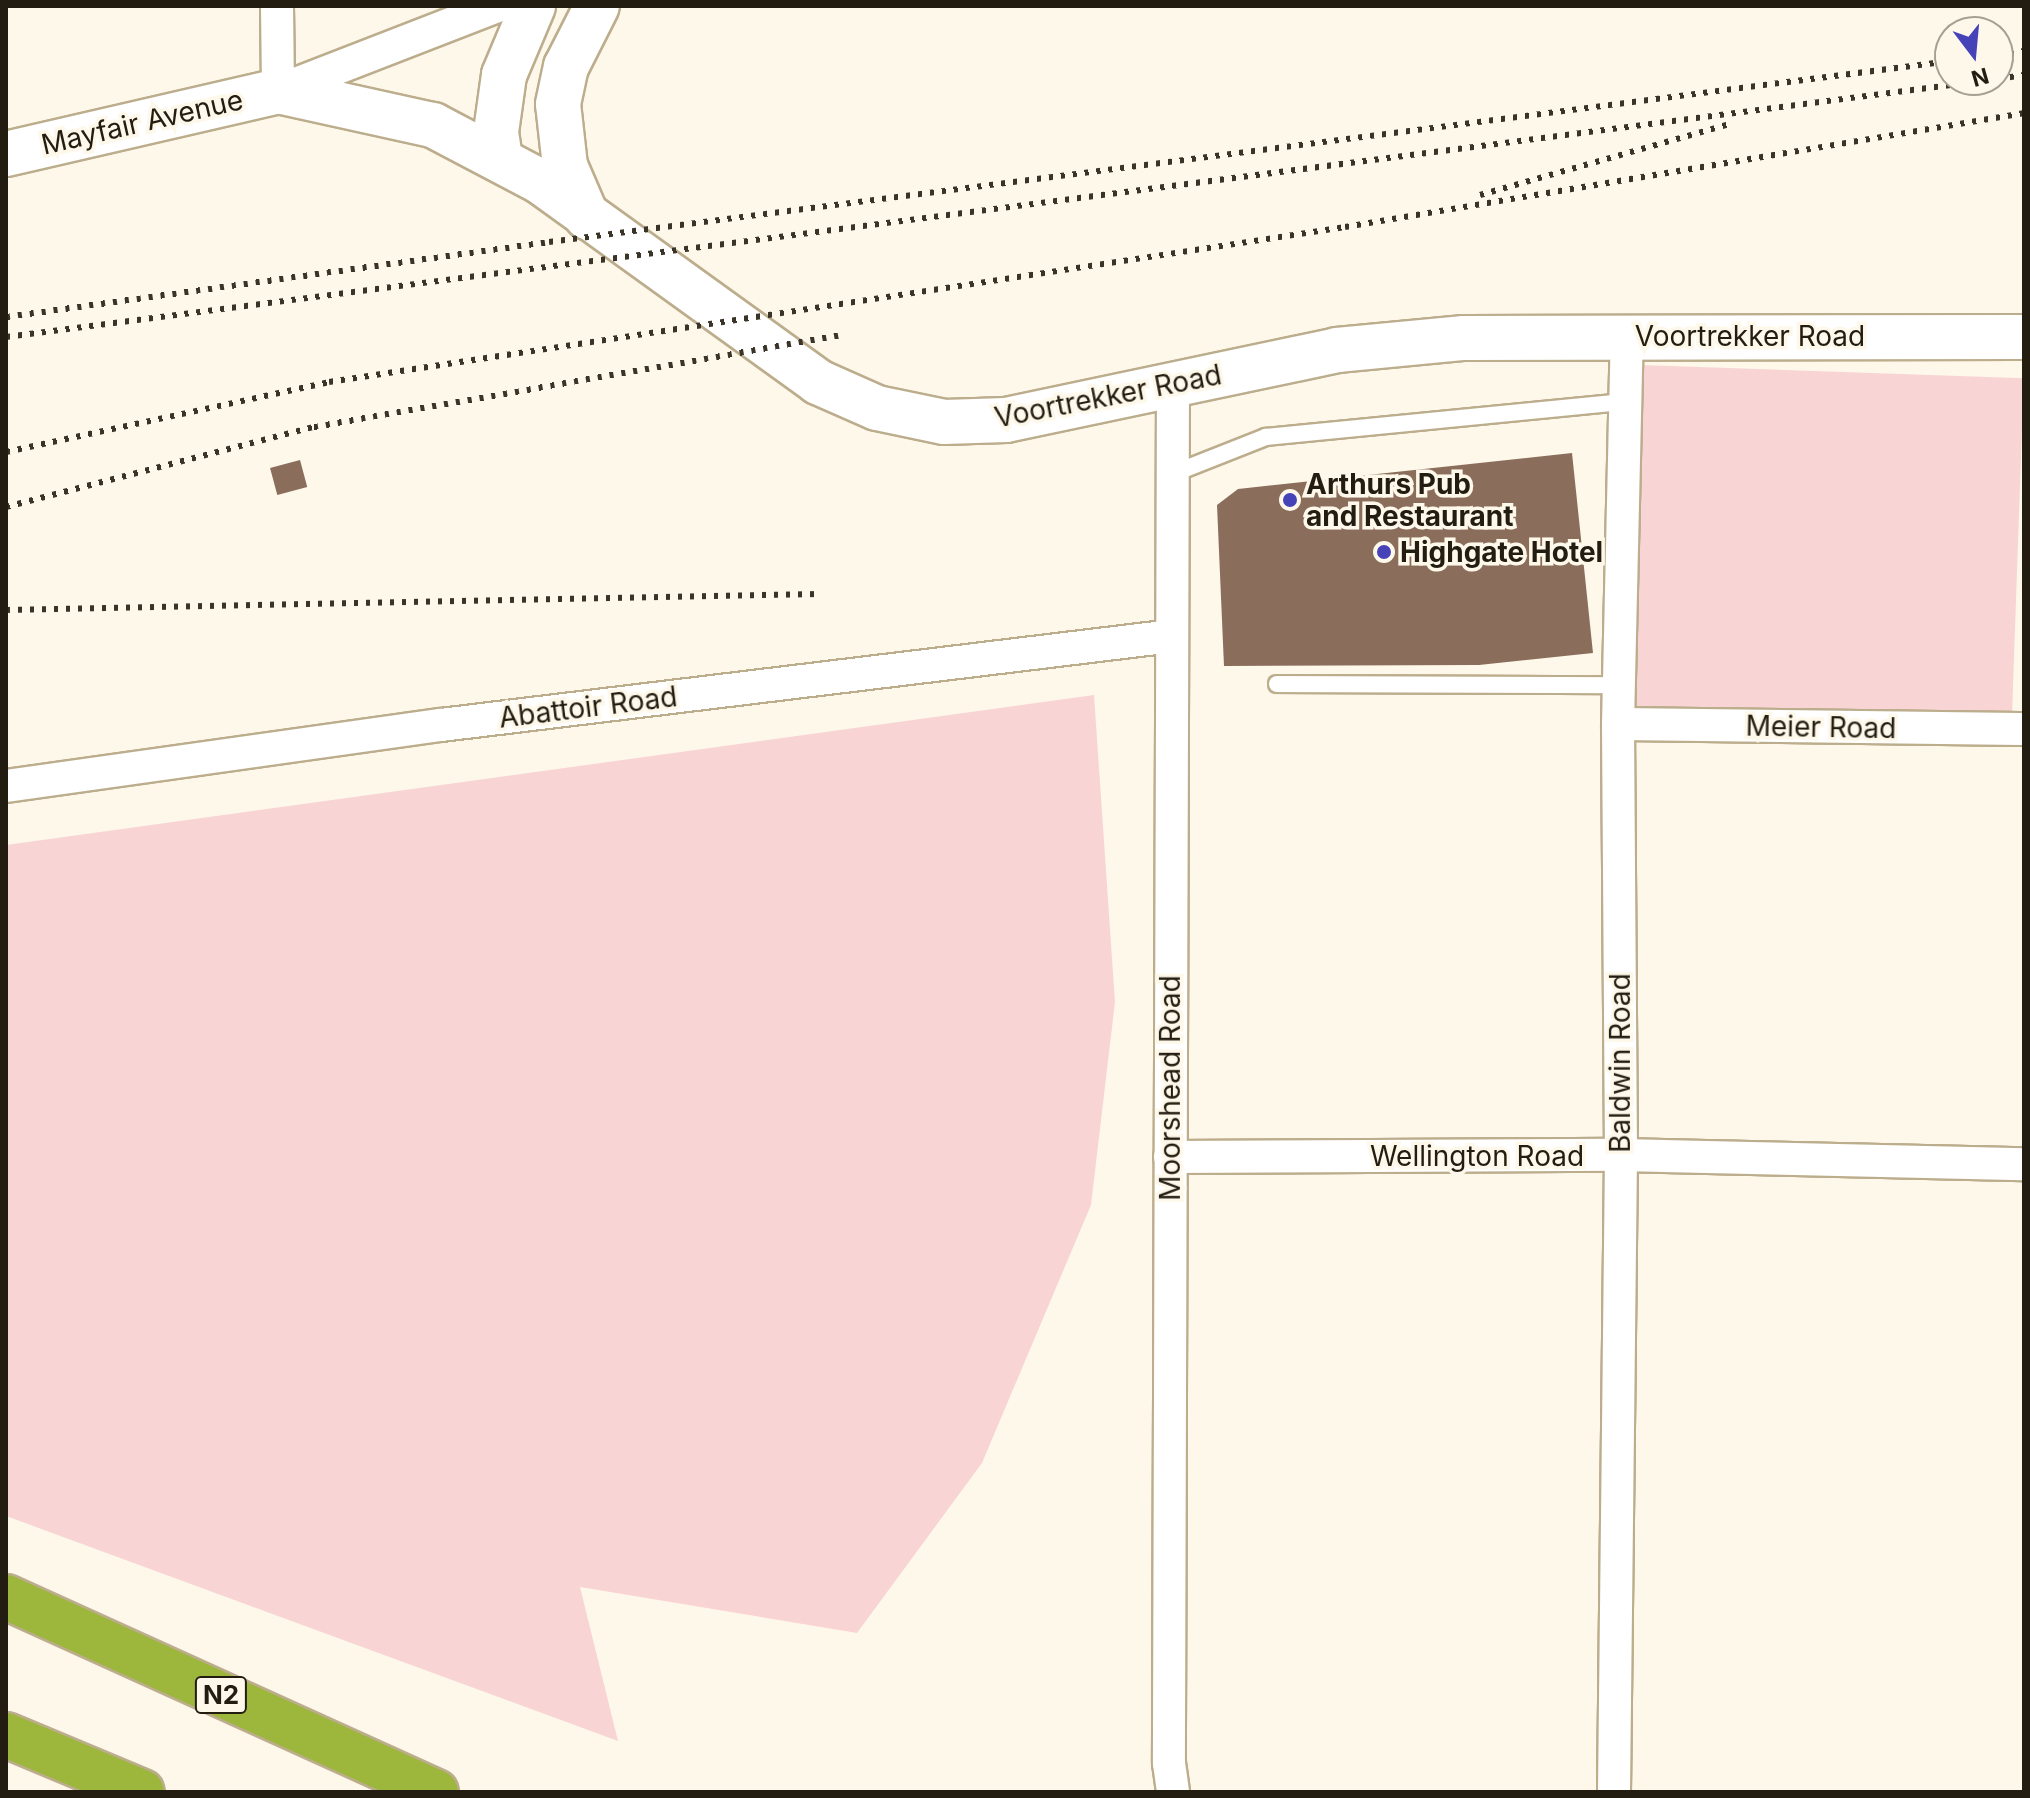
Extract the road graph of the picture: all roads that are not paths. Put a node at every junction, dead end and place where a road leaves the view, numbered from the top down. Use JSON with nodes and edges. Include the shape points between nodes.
{"nodes":[{"id":1,"x":277,"y":6,"type":"edge"},
{"id":2,"x":497,"y":6,"type":"edge"},
{"id":3,"x":533,"y":6,"type":"edge"},
{"id":4,"x":597,"y":6,"type":"edge"},
{"id":5,"x":278,"y":91,"type":"junction"},
{"id":6,"x":6,"y":154,"type":"edge"},
{"id":7,"x":500,"y":158,"type":"junction"},
{"id":8,"x":587,"y":217,"type":"junction"},
{"id":9,"x":1627,"y":335,"type":"junction"},
{"id":10,"x":2024,"y":337,"type":"edge"},
{"id":11,"x":1173,"y":385,"type":"junction"},
{"id":12,"x":1626,"y":402,"type":"junction"},
{"id":13,"x":1172,"y":474,"type":"junction"},
{"id":14,"x":1172,"y":636,"type":"junction"},
{"id":15,"x":1277,"y":684,"type":"dead end"},
{"id":16,"x":1620,"y":685,"type":"junction"},
{"id":17,"x":1618,"y":724,"type":"junction"},
{"id":18,"x":2024,"y":729,"type":"edge"},
{"id":19,"x":6,"y":786,"type":"edge"},
{"id":20,"x":1621,"y":1155,"type":"junction"},
{"id":21,"x":1170,"y":1157,"type":"junction"},
{"id":22,"x":2024,"y":1164,"type":"edge"},
{"id":23,"x":6,"y":1597,"type":"edge"},
{"id":24,"x":6,"y":1735,"type":"edge"},
{"id":25,"x":142,"y":1792,"type":"edge"},
{"id":26,"x":436,"y":1792,"type":"edge"},
{"id":27,"x":1173,"y":1792,"type":"edge"},
{"id":28,"x":1614,"y":1792,"type":"edge"}],
"edges":[{"from":1,"to":5,"type":"street"},
{"from":2,"to":5,"type":"street"},
{"from":3,"to":7,"type":"main road","via":[[504,75],[496,132]]},
{"from":4,"to":8,"type":"main road","via":[[566,67],[558,104],[565,166]]},
{"from":5,"to":6,"type":"main road","name":"Mayfair Avenue"},
{"from":5,"to":7,"type":"main road","name":"Voortrekker Road","via":[[433,125]]},
{"from":7,"to":8,"type":"main road","name":"Voortrekker Road"},
{"from":8,"to":11,"type":"main road","name":"Voortrekker Road","via":[[818,382],[877,408],[944,422],[1006,420]]},
{"from":9,"to":10,"type":"main road","name":"Voortrekker Road"},
{"from":9,"to":11,"type":"main road","name":"Voortrekker Road","via":[[1464,338],[1337,350]]},
{"from":9,"to":12,"type":"street","name":"Baldwin Road"},
{"from":11,"to":13,"type":"street","name":"Moorshead Road"},
{"from":12,"to":13,"type":"lane","via":[[1266,437]]},
{"from":12,"to":16,"type":"street","name":"Baldwin Road"},
{"from":13,"to":14,"type":"street","name":"Moorshead Road"},
{"from":14,"to":19,"type":"street","name":"Abattoir Road","via":[[441,725]]},
{"from":14,"to":21,"type":"street","name":"Moorshead Road"},
{"from":15,"to":16,"type":"lane"},
{"from":16,"to":17,"type":"street","name":"Baldwin Road"},
{"from":17,"to":18,"type":"street","name":"Meier Road"},
{"from":17,"to":20,"type":"street","name":"Baldwin Road"},
{"from":20,"to":21,"type":"street","name":"Wellington Road"},
{"from":20,"to":22,"type":"street","name":"Wellington Road"},
{"from":20,"to":28,"type":"street","name":"Baldwin Road"},
{"from":21,"to":27,"type":"street","name":"Moorshead Road"},
{"from":23,"to":26,"type":"highway","number":"N2"},
{"from":24,"to":25,"type":"highway"}]}
